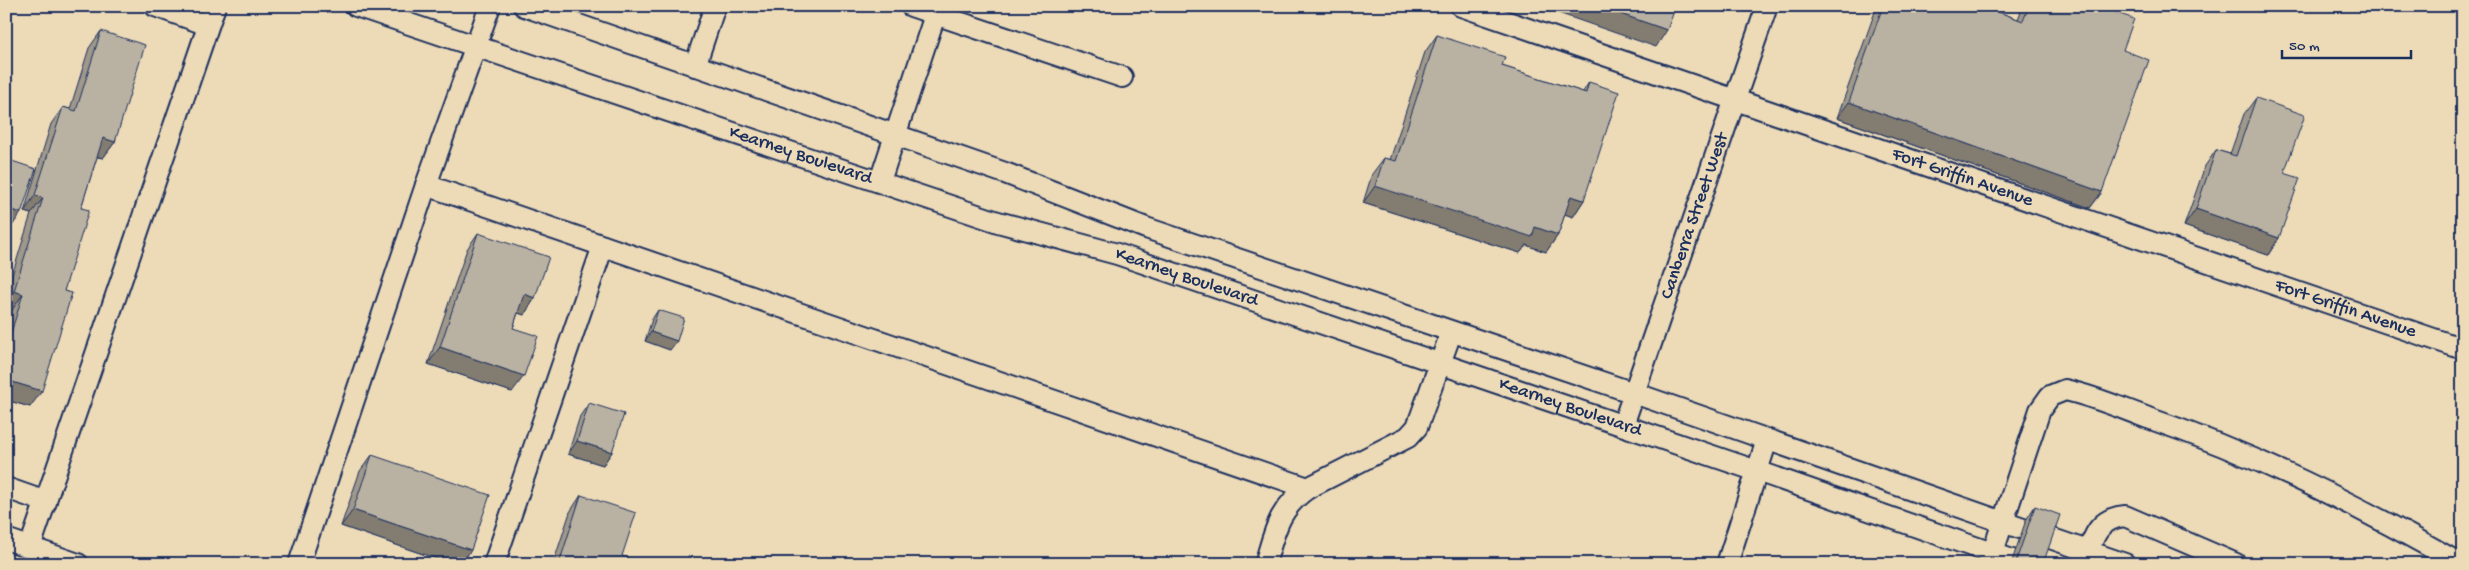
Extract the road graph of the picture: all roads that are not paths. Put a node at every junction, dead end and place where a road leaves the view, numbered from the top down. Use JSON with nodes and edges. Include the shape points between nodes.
{"nodes":[{"id":1,"x":155,"y":6,"type":"edge"},
{"id":2,"x":356,"y":6,"type":"edge"},
{"id":3,"x":490,"y":6,"type":"edge"},
{"id":4,"x":524,"y":6,"type":"edge"},
{"id":5,"x":715,"y":6,"type":"edge"},
{"id":6,"x":911,"y":6,"type":"edge"},
{"id":7,"x":1461,"y":6,"type":"edge"},
{"id":8,"x":1767,"y":6,"type":"edge"},
{"id":9,"x":936,"y":10,"type":"edge"},
{"id":10,"x":212,"y":16,"type":"edge"},
{"id":11,"x":476,"y":47,"type":"junction"},
{"id":12,"x":695,"y":66,"type":"junction"},
{"id":13,"x":1122,"y":77,"type":"dead end"},
{"id":14,"x":1734,"y":99,"type":"junction"},
{"id":15,"x":895,"y":135,"type":"junction"},
{"id":16,"x":880,"y":181,"type":"junction"},
{"id":17,"x":426,"y":185,"type":"junction"},
{"id":18,"x":603,"y":246,"type":"junction"},
{"id":19,"x":1451,"y":333,"type":"junction"},
{"id":20,"x":2463,"y":350,"type":"edge"},
{"id":21,"x":1440,"y":364,"type":"junction"},
{"id":22,"x":1634,"y":393,"type":"junction"},
{"id":23,"x":1623,"y":425,"type":"junction"},
{"id":24,"x":1767,"y":440,"type":"junction"},
{"id":25,"x":1757,"y":471,"type":"junction"},
{"id":26,"x":6,"y":488,"type":"edge"},
{"id":27,"x":1308,"y":488,"type":"junction"},
{"id":28,"x":46,"y":502,"type":"junction"},
{"id":29,"x":2003,"y":522,"type":"junction"},
{"id":30,"x":2023,"y":529,"type":"dead end"},
{"id":31,"x":2047,"y":537,"type":"edge"},
{"id":32,"x":6,"y":539,"type":"edge"},
{"id":33,"x":30,"y":547,"type":"junction"},
{"id":34,"x":2086,"y":557,"type":"edge"},
{"id":35,"x":1991,"y":558,"type":"edge"},
{"id":36,"x":2012,"y":560,"type":"dead end"},
{"id":37,"x":78,"y":564,"type":"edge"},
{"id":38,"x":299,"y":564,"type":"edge"},
{"id":39,"x":494,"y":564,"type":"edge"},
{"id":40,"x":1265,"y":564,"type":"edge"},
{"id":41,"x":1727,"y":564,"type":"edge"},
{"id":42,"x":2125,"y":564,"type":"edge"},
{"id":43,"x":2236,"y":564,"type":"edge"},
{"id":44,"x":2460,"y":564,"type":"edge"}],
"edges":[{"from":1,"to":10,"type":"street"},
{"from":2,"to":11,"type":"street","name":"Kearney Boulevard"},
{"from":3,"to":11,"type":"street"},
{"from":4,"to":12,"type":"street","name":"Kearney Boulevard"},
{"from":5,"to":12,"type":"street"},
{"from":6,"to":9,"type":"street"},
{"from":7,"to":14,"type":"street","name":"Fort Griffin Avenue"},
{"from":8,"to":14,"type":"street","name":"Canberra Street West"},
{"from":9,"to":13,"type":"street"},
{"from":9,"to":15,"type":"street"},
{"from":10,"to":28,"type":"street"},
{"from":11,"to":16,"type":"street","name":"Kearney Boulevard"},
{"from":11,"to":17,"type":"street"},
{"from":12,"to":15,"type":"street","name":"Kearney Boulevard"},
{"from":14,"to":20,"type":"street","name":"Fort Griffin Avenue"},
{"from":14,"to":22,"type":"street","name":"Canberra Street West"},
{"from":15,"to":16,"type":"street"},
{"from":15,"to":19,"type":"street","name":"Kearney Boulevard","via":[[1005,173],[1146,228]]},
{"from":16,"to":21,"type":"street","name":"Kearney Boulevard","via":[[998,222],[1117,254]]},
{"from":17,"to":18,"type":"street"},
{"from":17,"to":38,"type":"street"},
{"from":18,"to":27,"type":"street"},
{"from":18,"to":39,"type":"street"},
{"from":19,"to":21,"type":"street"},
{"from":19,"to":22,"type":"street","name":"Kearney Boulevard"},
{"from":21,"to":23,"type":"street","name":"Kearney Boulevard"},
{"from":21,"to":27,"type":"street","via":[[1424,413],[1408,437]]},
{"from":22,"to":23,"type":"street","name":"Canberra Street West"},
{"from":22,"to":24,"type":"street","name":"Kearney Boulevard"},
{"from":23,"to":25,"type":"street","name":"Kearney Boulevard"},
{"from":24,"to":25,"type":"street"},
{"from":24,"to":29,"type":"street","name":"Kearney Boulevard"},
{"from":25,"to":35,"type":"street","name":"Kearney Boulevard"},
{"from":25,"to":41,"type":"street"},
{"from":26,"to":28,"type":"street"},
{"from":27,"to":40,"type":"street","via":[[1285,508]]},
{"from":28,"to":33,"type":"street"},
{"from":29,"to":30,"type":"street","name":"Kearney Boulevard"},
{"from":29,"to":35,"type":"street"},
{"from":29,"to":44,"type":"street","via":[[2040,410],[2050,396],[2065,390],[2236,450],[2392,525]]},
{"from":31,"to":34,"type":"street"},
{"from":32,"to":33,"type":"street"},
{"from":33,"to":37,"type":"street"},
{"from":34,"to":42,"type":"street"},
{"from":34,"to":43,"type":"street","via":[[2098,530],[2111,517],[2125,516]]},
{"from":35,"to":36,"type":"street","name":"Kearney Boulevard"}]}
